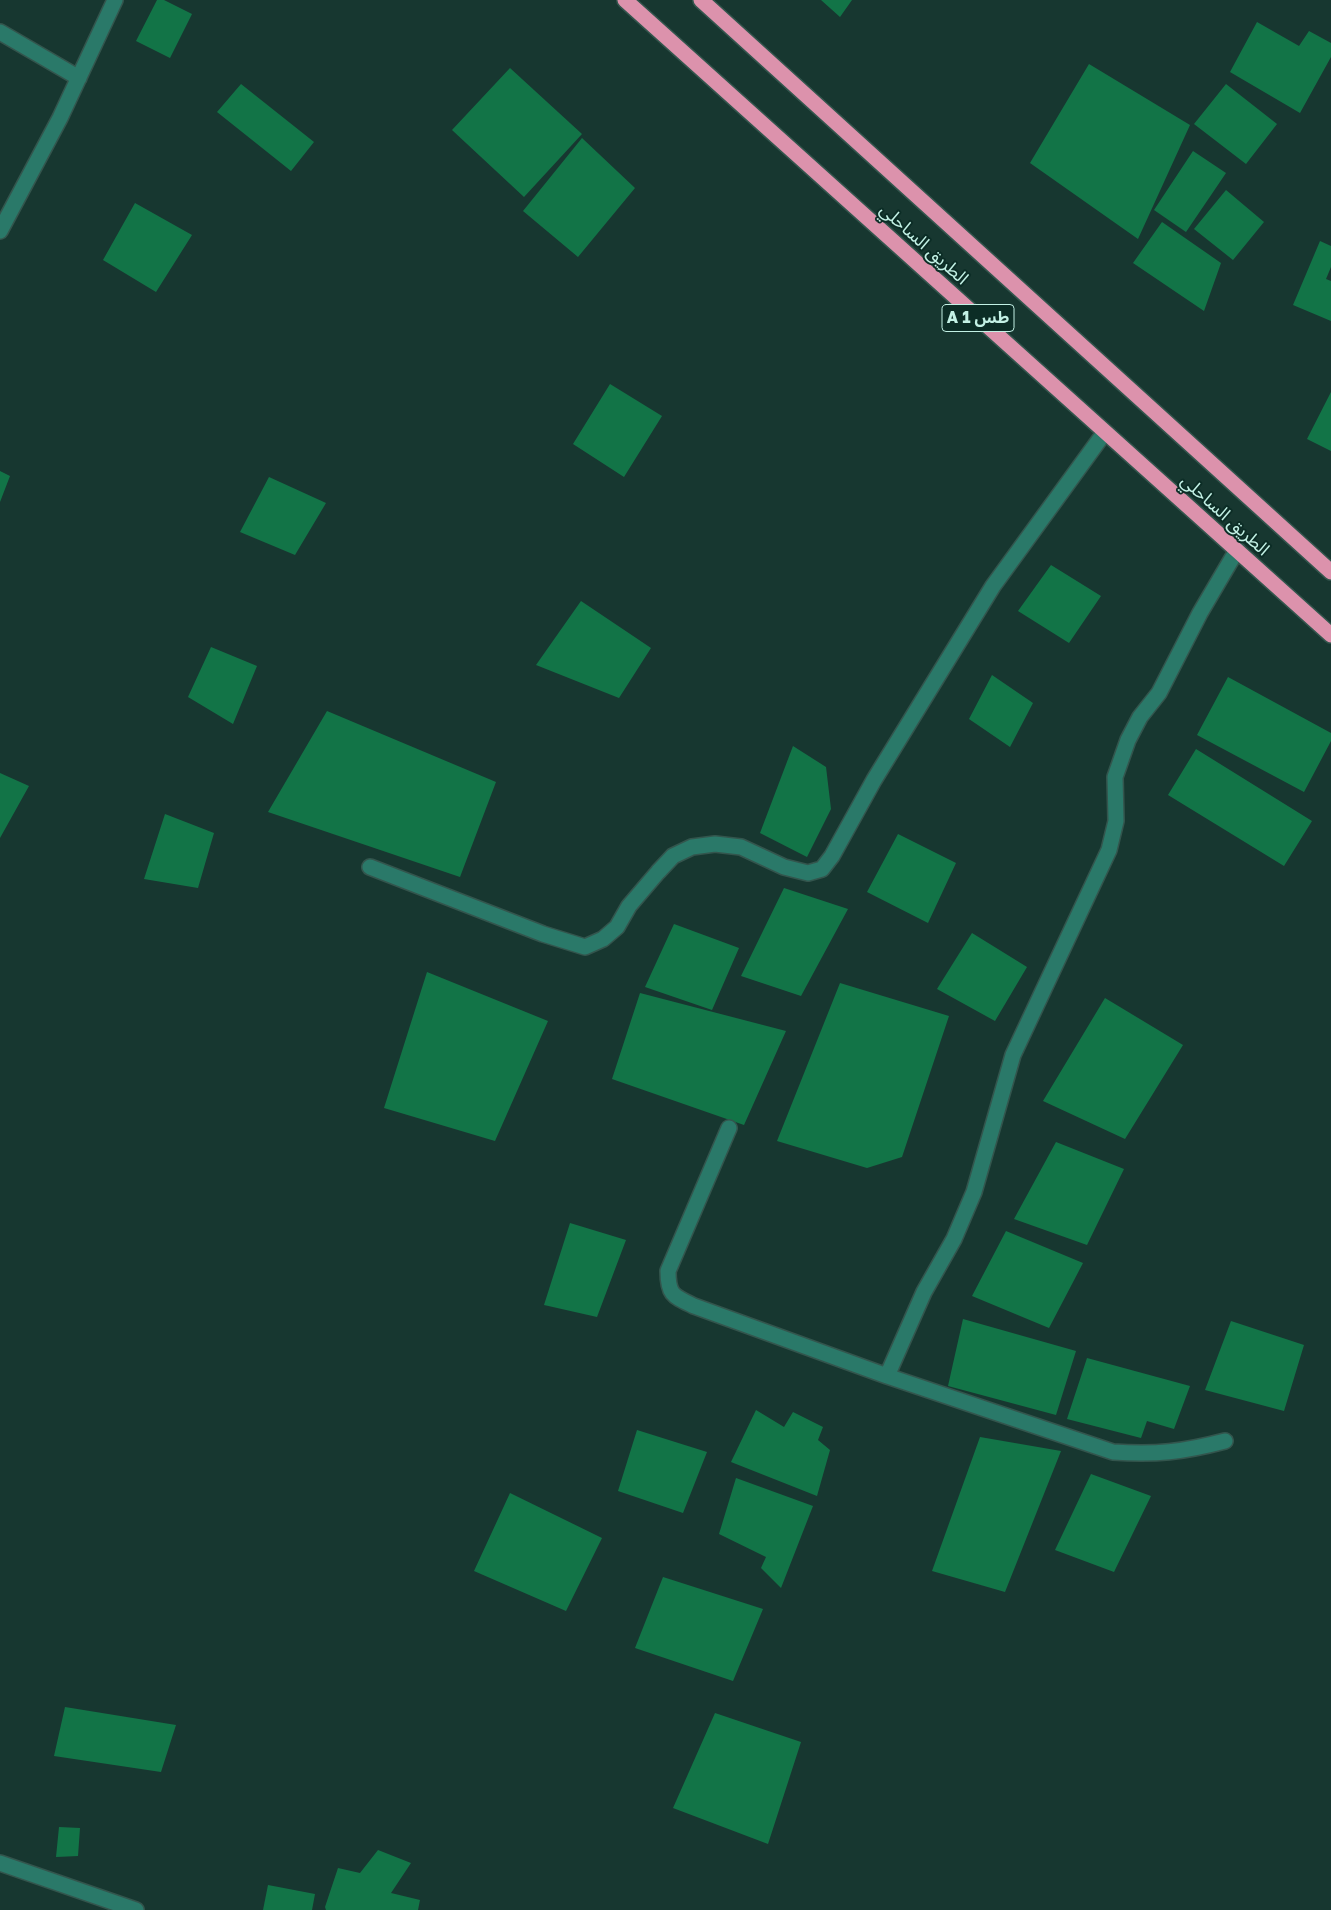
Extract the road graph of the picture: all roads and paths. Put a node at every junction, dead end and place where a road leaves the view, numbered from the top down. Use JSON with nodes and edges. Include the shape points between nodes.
{"nodes":[{"id":1,"x":114,"y":0,"type":"edge"},
{"id":2,"x":625,"y":0,"type":"edge"},
{"id":3,"x":701,"y":0,"type":"edge"},
{"id":4,"x":0,"y":32,"type":"edge"},
{"id":5,"x":79,"y":78,"type":"junction"},
{"id":6,"x":0,"y":230,"type":"edge"},
{"id":7,"x":1105,"y":432,"type":"junction"},
{"id":8,"x":1237,"y":550,"type":"junction"},
{"id":9,"x":1331,"y":572,"type":"edge"},
{"id":10,"x":1331,"y":636,"type":"edge"},
{"id":11,"x":370,"y":867,"type":"dead end"},
{"id":12,"x":729,"y":1128,"type":"dead end"},
{"id":13,"x":887,"y":1376,"type":"junction"},
{"id":14,"x":1225,"y":1441,"type":"dead end"},
{"id":15,"x":0,"y":1862,"type":"edge"},
{"id":16,"x":136,"y":1910,"type":"edge"}],
"edges":[{"from":1,"to":5,"type":"street"},
{"from":2,"to":7,"type":"highway","name":"الطريق الساحلي","number":"A 1 طس"},
{"from":3,"to":9,"type":"highway","name":"الطريق الساحلي","number":"A 1 طس"},
{"from":4,"to":5,"type":"street"},
{"from":5,"to":6,"type":"street"},
{"from":7,"to":8,"type":"highway","name":"الطريق الساحلي","number":"A 1 طس"},
{"from":7,"to":11,"type":"street","via":[[993,586],[822,869],[808,873],[784,867],[741,847],[715,844],[692,847],[673,856],[629,906],[617,927],[603,939],[585,946],[543,934]]},
{"from":8,"to":10,"type":"highway","name":"الطريق الساحلي","number":"A 1 طس"},
{"from":8,"to":13,"type":"street","via":[[1159,693],[1140,717],[1128,740],[1115,777],[1116,821],[1109,850],[1013,1055],[974,1192]]},
{"from":12,"to":13,"type":"street","via":[[668,1271],[668,1285],[673,1296]]},
{"from":13,"to":14,"type":"street","via":[[1113,1452],[1150,1454],[1190,1450]]},
{"from":15,"to":16,"type":"street"}]}
